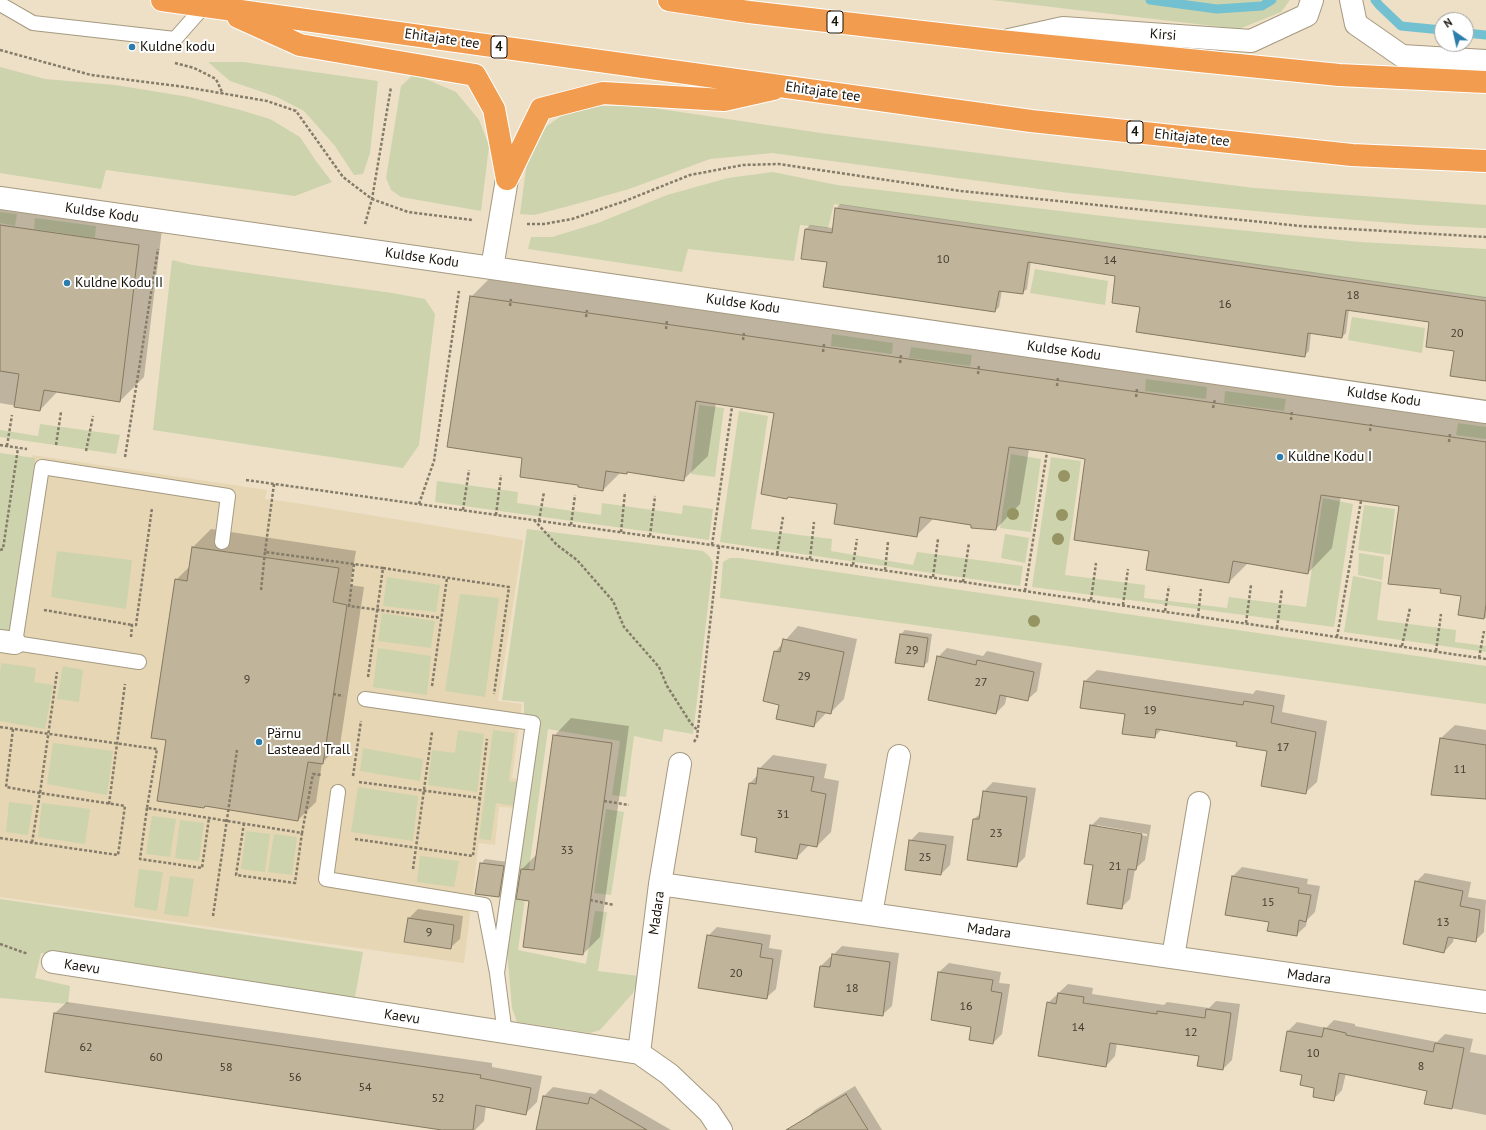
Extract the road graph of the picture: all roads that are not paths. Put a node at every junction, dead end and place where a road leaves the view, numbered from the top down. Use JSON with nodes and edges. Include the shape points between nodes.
{"nodes":[{"id":1,"x":162,"y":0,"type":"edge"},
{"id":2,"x":670,"y":0,"type":"edge"},
{"id":3,"x":1312,"y":0,"type":"edge"},
{"id":4,"x":1351,"y":0,"type":"edge"},
{"id":5,"x":0,"y":4,"type":"edge"},
{"id":6,"x":209,"y":6,"type":"junction"},
{"id":7,"x":1000,"y":42,"type":"junction"},
{"id":8,"x":1486,"y":61,"type":"edge"},
{"id":9,"x":1486,"y":82,"type":"edge"},
{"id":10,"x":786,"y":86,"type":"junction"},
{"id":11,"x":1486,"y":161,"type":"edge"},
{"id":12,"x":507,"y":179,"type":"junction"},
{"id":13,"x":0,"y":198,"type":"edge"},
{"id":14,"x":492,"y":268,"type":"junction"},
{"id":15,"x":1486,"y":412,"type":"edge"},
{"id":16,"x":222,"y":542,"type":"dead end"},
{"id":17,"x":8,"y":642,"type":"edge"},
{"id":18,"x":134,"y":661,"type":"road end"},
{"id":19,"x":365,"y":699,"type":"road end"},
{"id":20,"x":899,"y":756,"type":"dead end"},
{"id":21,"x":680,"y":764,"type":"road end"},
{"id":22,"x":338,"y":792,"type":"dead end"},
{"id":23,"x":1199,"y":803,"type":"dead end"},
{"id":24,"x":660,"y":884,"type":"junction"},
{"id":25,"x":870,"y":914,"type":"junction"},
{"id":26,"x":1173,"y":957,"type":"junction"},
{"id":27,"x":53,"y":962,"type":"dead end"},
{"id":28,"x":497,"y":973,"type":"junction"},
{"id":29,"x":1486,"y":1002,"type":"edge"},
{"id":30,"x":505,"y":1034,"type":"junction"},
{"id":31,"x":639,"y":1054,"type":"junction"},
{"id":32,"x":721,"y":1130,"type":"edge"}],
"edges":[{"from":1,"to":6,"type":"highway","name":"Ehitajate tee","number":"4"},
{"from":2,"to":7,"type":"highway","number":"4"},
{"from":3,"to":7,"type":"street","name":"Kirsi","via":[[1307,15],[1251,41],[1063,28]]},
{"from":4,"to":8,"type":"street","via":[[1356,24],[1402,56]]},
{"from":5,"to":6,"type":"lane","via":[[33,23],[175,39]]},
{"from":6,"to":10,"type":"highway","name":"Ehitajate tee","number":"4"},
{"from":6,"to":12,"type":"highway","via":[[300,44],[475,75],[494,109]]},
{"from":7,"to":9,"type":"highway","number":"4","via":[[1339,75]]},
{"from":10,"to":11,"type":"highway","name":"Ehitajate tee","number":"4","via":[[1039,122],[1352,155]]},
{"from":10,"to":12,"type":"highway","via":[[724,100],[603,93],[541,109]]},
{"from":12,"to":14,"type":"street"},
{"from":13,"to":14,"type":"street","name":"Kuldse Kodu"},
{"from":14,"to":15,"type":"street","name":"Kuldse Kodu"},
{"from":16,"to":17,"type":"lane","via":[[228,496],[42,467]]},
{"from":17,"to":18,"type":"lane"},
{"from":19,"to":28,"type":"lane","via":[[533,723]]},
{"from":20,"to":25,"type":"street"},
{"from":21,"to":24,"type":"street"},
{"from":22,"to":28,"type":"lane","via":[[326,879],[484,905]]},
{"from":23,"to":26,"type":"street"},
{"from":24,"to":25,"type":"street","name":"Madara"},
{"from":24,"to":31,"type":"street","name":"Madara"},
{"from":25,"to":26,"type":"street","name":"Madara"},
{"from":26,"to":29,"type":"street","name":"Madara"},
{"from":27,"to":30,"type":"street","name":"Kaevu"},
{"from":28,"to":30,"type":"lane"},
{"from":30,"to":31,"type":"street","name":"Kaevu"},
{"from":31,"to":32,"type":"street","name":"Kaevu","via":[[669,1074],[709,1112]]}]}
